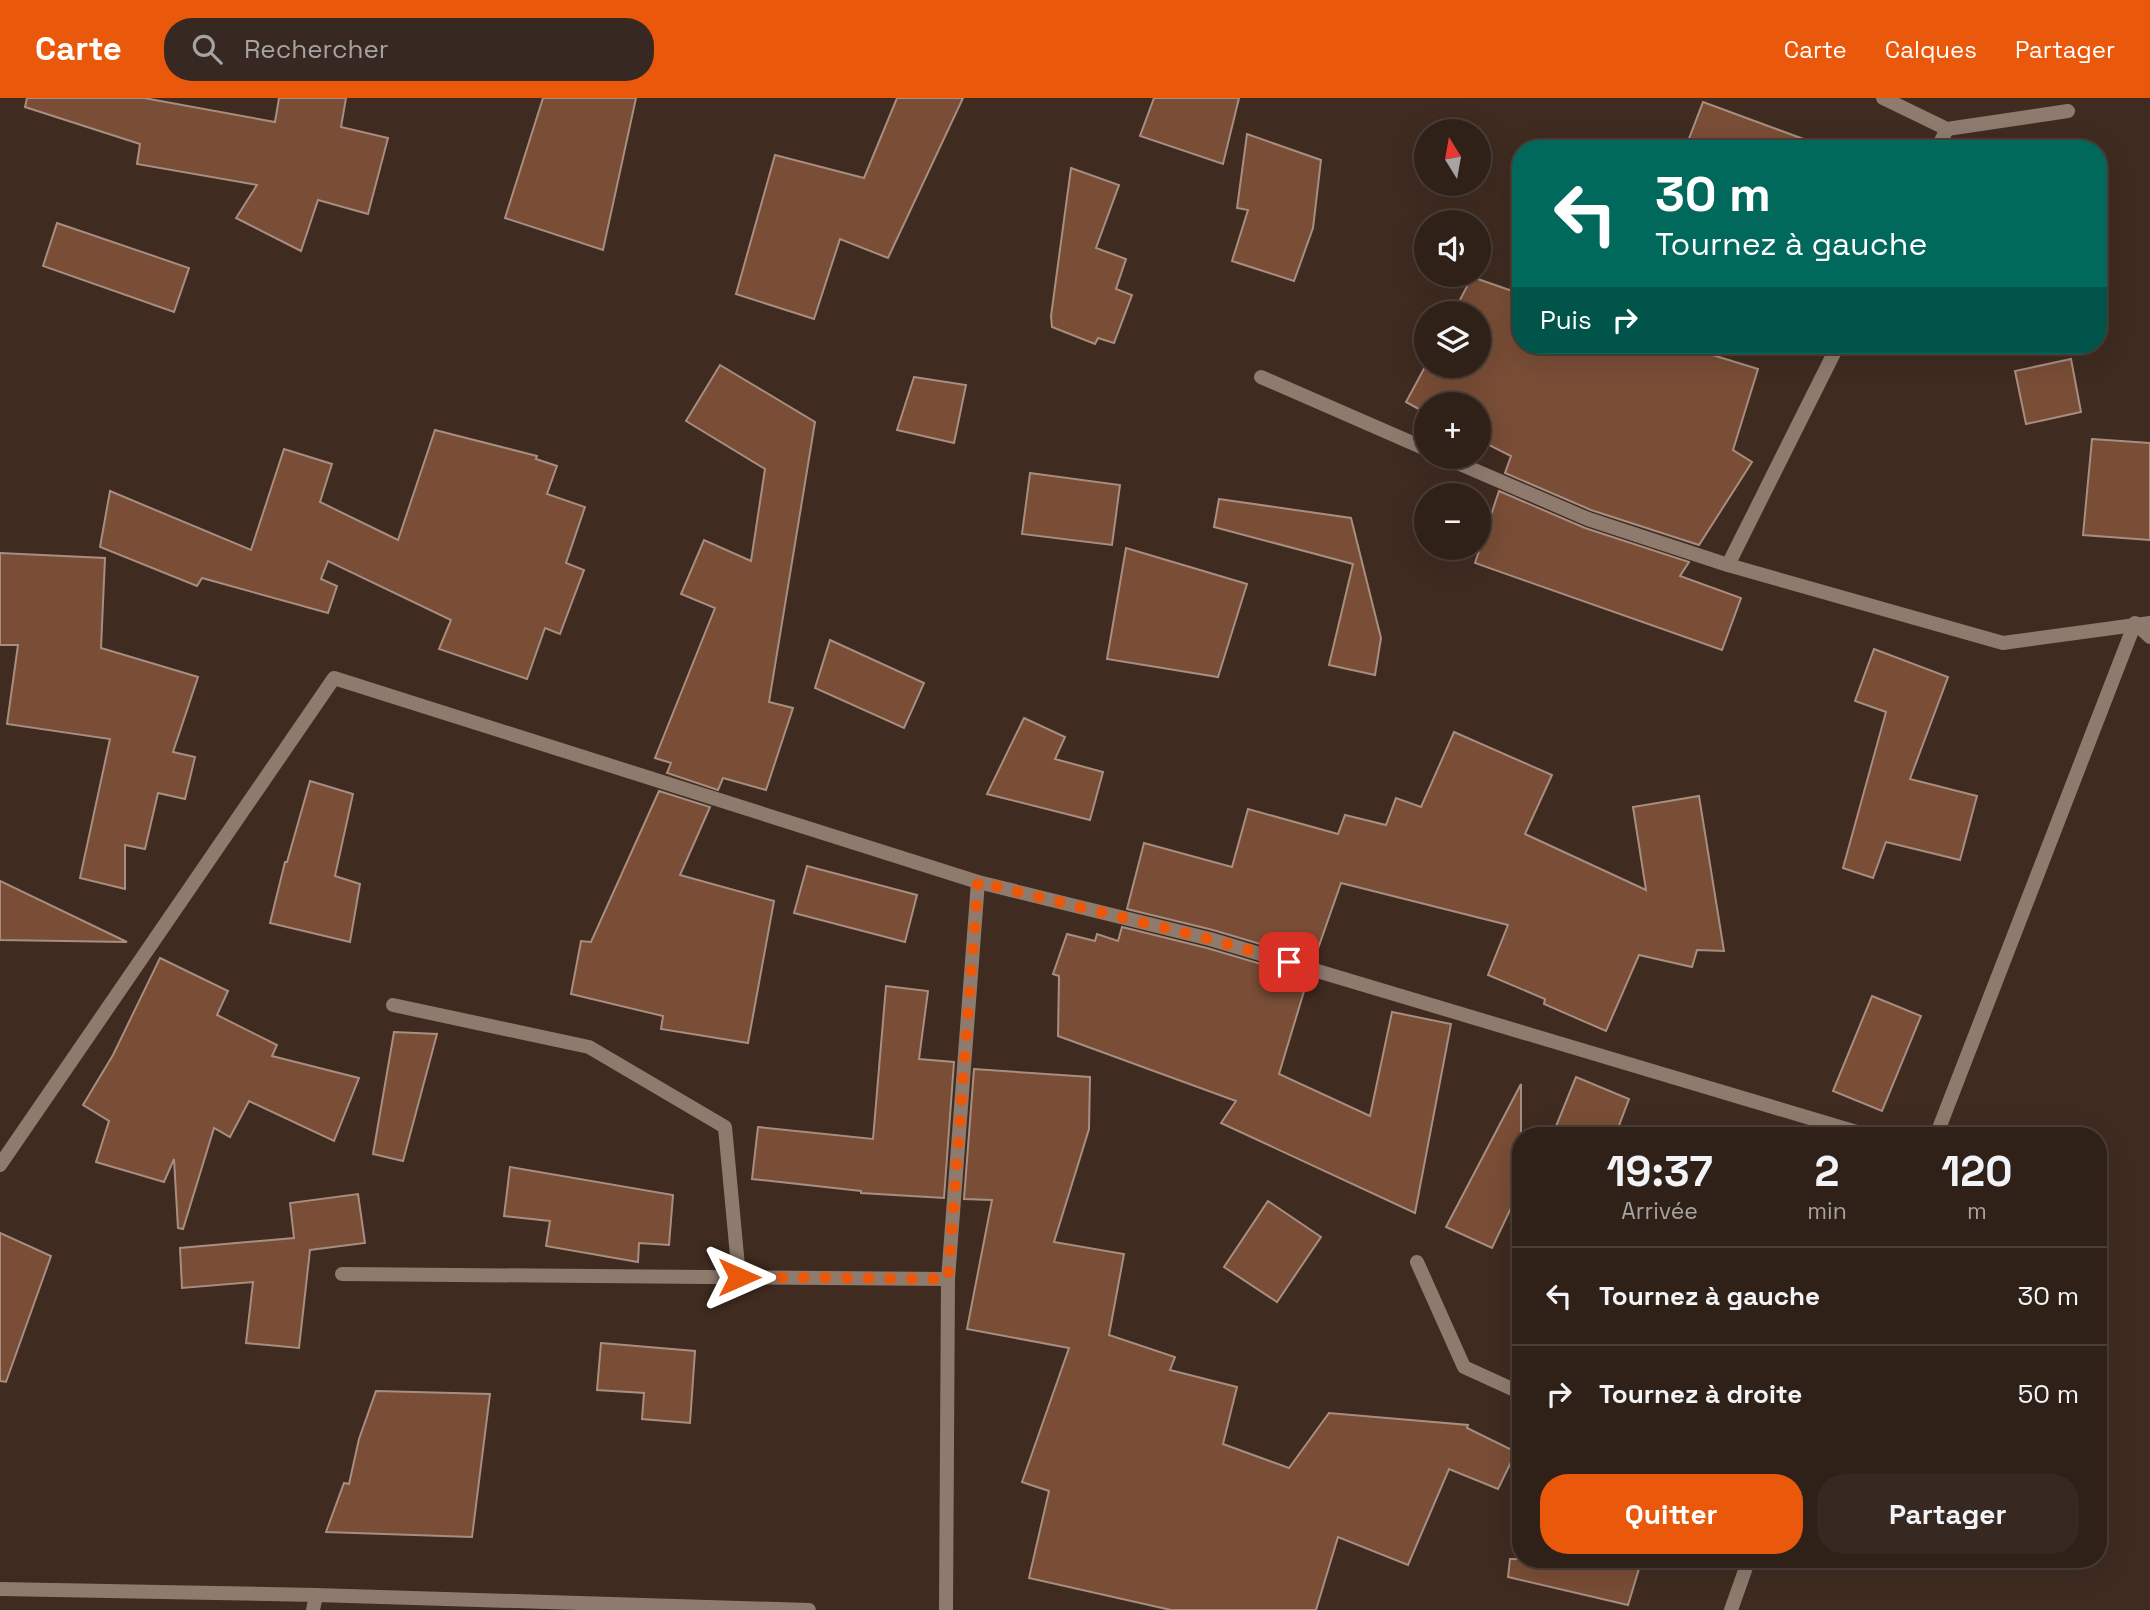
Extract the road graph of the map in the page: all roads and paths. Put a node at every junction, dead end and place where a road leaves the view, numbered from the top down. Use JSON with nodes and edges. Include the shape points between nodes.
{"nodes":[{"id":1,"x":1883,"y":98,"type":"edge"},
{"id":2,"x":2068,"y":111,"type":"dead end"},
{"id":3,"x":1947,"y":129,"type":"junction"},
{"id":4,"x":1942,"y":140,"type":"edge"},
{"id":5,"x":1834,"y":354,"type":"edge"},
{"id":6,"x":1261,"y":377,"type":"dead end"},
{"id":7,"x":1414,"y":444,"type":"edge"},
{"id":8,"x":1472,"y":469,"type":"edge"},
{"id":9,"x":1728,"y":565,"type":"junction"},
{"id":10,"x":2143,"y":623,"type":"edge"},
{"id":11,"x":2150,"y":637,"type":"edge"},
{"id":12,"x":978,"y":882,"type":"junction"},
{"id":13,"x":393,"y":1005,"type":"dead end"},
{"id":14,"x":1840,"y":1127,"type":"edge"},
{"id":15,"x":1940,"y":1127,"type":"edge"},
{"id":16,"x":0,"y":1165,"type":"edge"},
{"id":17,"x":1417,"y":1262,"type":"dead end"},
{"id":18,"x":342,"y":1274,"type":"dead end"},
{"id":19,"x":739,"y":1277,"type":"junction"},
{"id":20,"x":948,"y":1279,"type":"junction"},
{"id":21,"x":1512,"y":1389,"type":"edge"},
{"id":22,"x":1746,"y":1568,"type":"edge"},
{"id":23,"x":0,"y":1589,"type":"edge"},
{"id":24,"x":315,"y":1603,"type":"edge"},
{"id":25,"x":809,"y":1610,"type":"edge"},
{"id":26,"x":946,"y":1610,"type":"edge"},
{"id":27,"x":1731,"y":1610,"type":"edge"}],
"edges":[{"from":1,"to":3,"type":"street"},
{"from":2,"to":3,"type":"street"},
{"from":3,"to":4,"type":"street"},
{"from":5,"to":9,"type":"street"},
{"from":6,"to":7,"type":"street"},
{"from":8,"to":9,"type":"street","via":[[1588,519]]},
{"from":9,"to":10,"type":"street","via":[[2003,643]]},
{"from":10,"to":11,"type":"street"},
{"from":10,"to":15,"type":"street"},
{"from":12,"to":14,"type":"street","via":[[1210,939]]},
{"from":12,"to":16,"type":"street","via":[[334,678]]},
{"from":12,"to":20,"type":"street"},
{"from":13,"to":19,"type":"street","via":[[589,1047],[725,1127]]},
{"from":17,"to":21,"type":"street","via":[[1464,1367]]},
{"from":18,"to":19,"type":"street"},
{"from":19,"to":20,"type":"street"},
{"from":20,"to":26,"type":"street"},
{"from":22,"to":27,"type":"street"},
{"from":23,"to":24,"type":"street"},
{"from":24,"to":25,"type":"street"}]}
